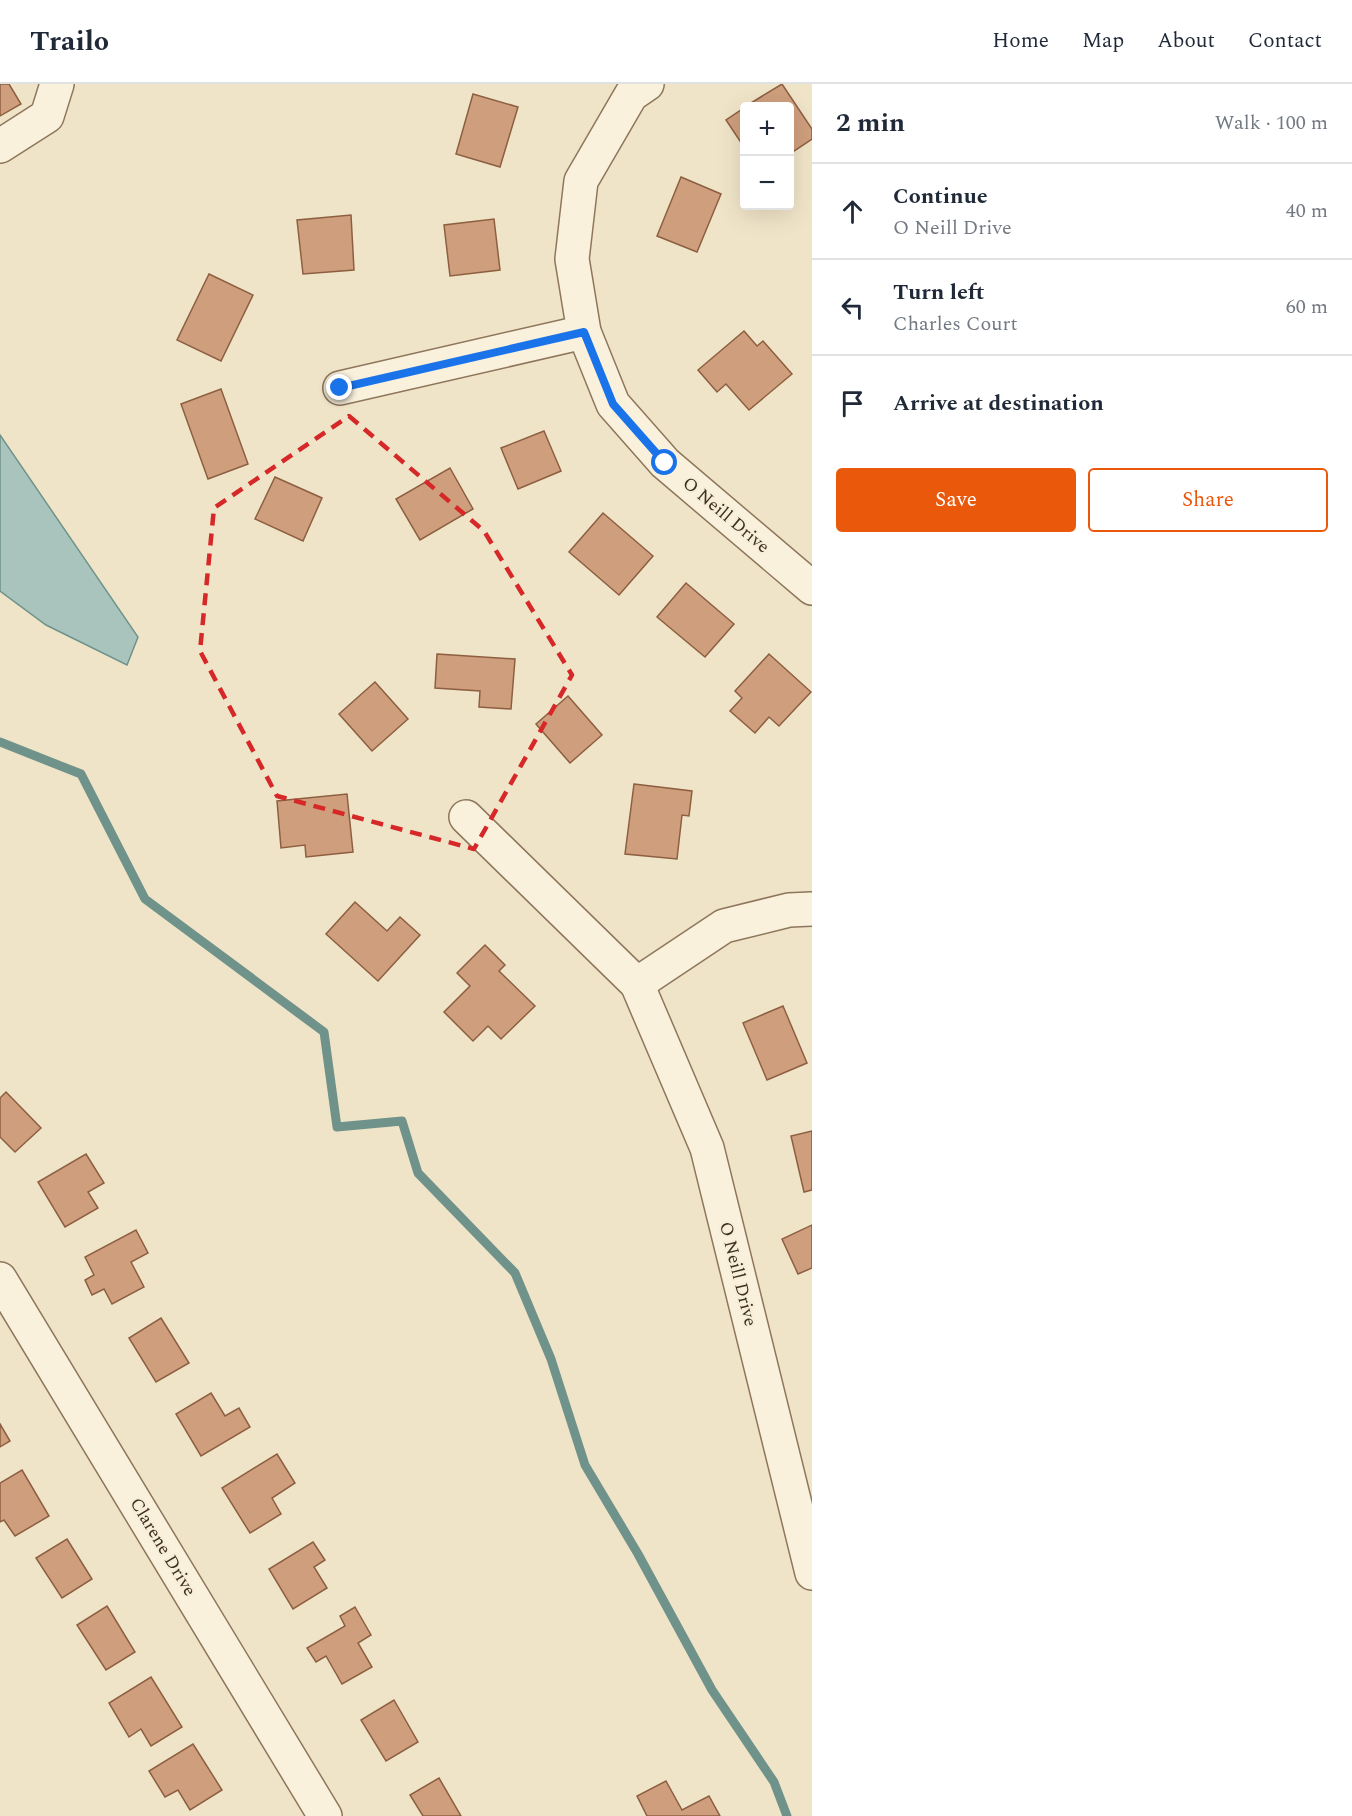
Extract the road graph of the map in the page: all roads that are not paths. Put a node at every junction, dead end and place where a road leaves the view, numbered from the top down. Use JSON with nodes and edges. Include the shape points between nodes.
{"nodes":[{"id":1,"x":57,"y":84,"type":"edge"},
{"id":2,"x":647,"y":84,"type":"edge"},
{"id":3,"x":0,"y":146,"type":"edge"},
{"id":4,"x":584,"y":332,"type":"junction"},
{"id":5,"x":340,"y":388,"type":"dead end"},
{"id":6,"x":812,"y":588,"type":"edge"},
{"id":7,"x":466,"y":817,"type":"dead end"},
{"id":8,"x":812,"y":909,"type":"edge"},
{"id":9,"x":637,"y":984,"type":"junction"},
{"id":10,"x":0,"y":1278,"type":"edge"},
{"id":11,"x":812,"y":1573,"type":"edge"},
{"id":12,"x":325,"y":1816,"type":"edge"}],
"edges":[{"from":1,"to":3,"type":"street","via":[[47,116]]},
{"from":2,"to":4,"type":"street","name":"O Neill Drive","via":[[632,95],[581,181],[572,259]]},
{"from":4,"to":5,"type":"street"},
{"from":4,"to":6,"type":"street","name":"O Neill Drive","via":[[613,404],[665,463]]},
{"from":7,"to":9,"type":"street","name":"O Neill Drive"},
{"from":8,"to":9,"type":"street","via":[[789,910],[724,926]]},
{"from":9,"to":11,"type":"street","name":"O Neill Drive","via":[[707,1148]]},
{"from":10,"to":12,"type":"street","name":"Clarene Drive"}]}
